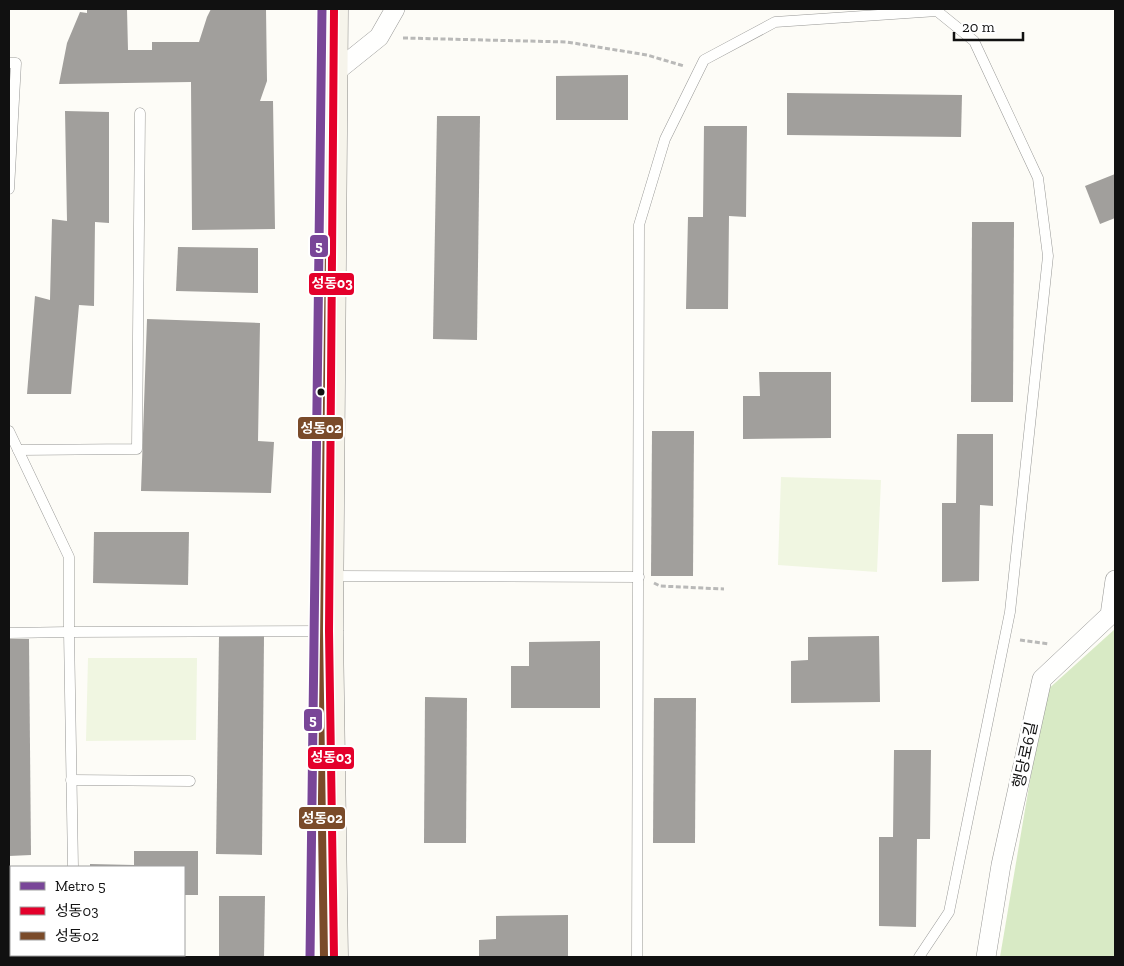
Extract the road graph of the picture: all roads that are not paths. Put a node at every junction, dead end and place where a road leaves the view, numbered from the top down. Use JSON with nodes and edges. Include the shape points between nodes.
{"nodes":[{"id":1,"x":334,"y":9,"type":"edge"},
{"id":2,"x":395,"y":9,"type":"edge"},
{"id":3,"x":9,"y":63,"type":"edge"},
{"id":4,"x":333,"y":74,"type":"junction"},
{"id":5,"x":140,"y":113,"type":"dead end"},
{"id":6,"x":9,"y":189,"type":"edge"},
{"id":7,"x":9,"y":431,"type":"edge"},
{"id":8,"x":18,"y":450,"type":"junction"},
{"id":9,"x":330,"y":576,"type":"junction"},
{"id":10,"x":639,"y":577,"type":"junction"},
{"id":11,"x":1115,"y":580,"type":"edge"},
{"id":12,"x":329,"y":631,"type":"junction"},
{"id":13,"x":69,"y":632,"type":"junction"},
{"id":14,"x":9,"y":633,"type":"edge"},
{"id":15,"x":71,"y":780,"type":"junction"},
{"id":16,"x":190,"y":781,"type":"dead end"},
{"id":17,"x":72,"y":866,"type":"edge"},
{"id":18,"x":334,"y":957,"type":"edge"},
{"id":19,"x":637,"y":957,"type":"edge"},
{"id":20,"x":919,"y":957,"type":"edge"},
{"id":21,"x":986,"y":957,"type":"edge"}],
"edges":[{"from":1,"to":4,"type":"main road"},
{"from":2,"to":4,"type":"street","via":[[379,37]]},
{"from":3,"to":6,"type":"lane","via":[[16,63]]},
{"from":4,"to":9,"type":"main road"},
{"from":5,"to":8,"type":"lane","via":[[137,449]]},
{"from":7,"to":8,"type":"lane"},
{"from":8,"to":13,"type":"lane","via":[[69,557]]},
{"from":9,"to":10,"type":"lane"},
{"from":9,"to":12,"type":"main road"},
{"from":10,"to":19,"type":"lane"},
{"from":10,"to":20,"type":"lane","via":[[640,225],[665,139],[704,60],[775,22],[937,11],[974,41],[1038,178],[1048,256],[1010,612],[949,912]]},
{"from":11,"to":21,"type":"street","name":"행당로6길","via":[[1110,615],[1042,679],[1001,865]]},
{"from":12,"to":13,"type":"lane"},
{"from":12,"to":18,"type":"main road"},
{"from":13,"to":14,"type":"lane"},
{"from":13,"to":15,"type":"lane"},
{"from":15,"to":16,"type":"lane"},
{"from":15,"to":17,"type":"lane"}]}
